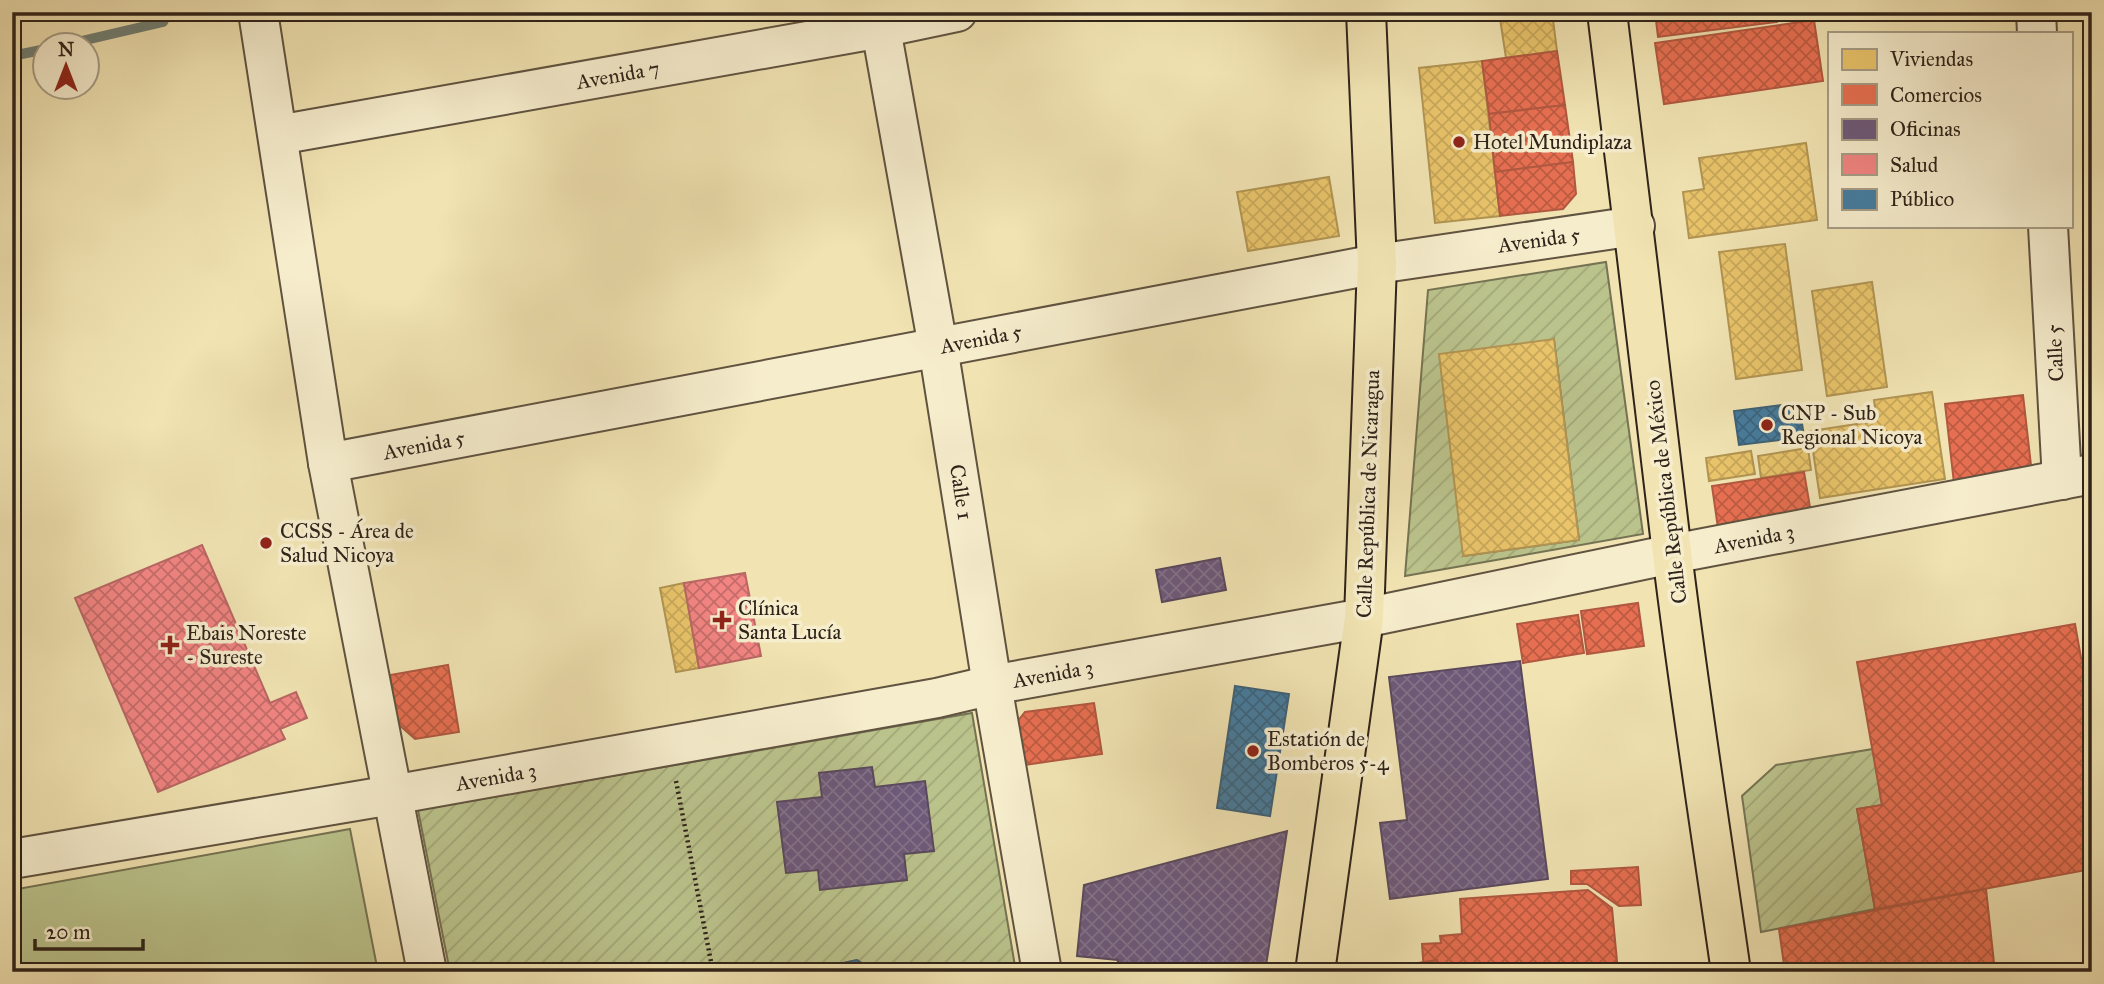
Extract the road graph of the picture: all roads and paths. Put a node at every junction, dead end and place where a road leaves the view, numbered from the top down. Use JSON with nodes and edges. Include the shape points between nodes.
{"nodes":[{"id":1,"x":258,"y":12,"type":"edge"},
{"id":2,"x":957,"y":12,"type":"edge"},
{"id":3,"x":1366,"y":12,"type":"edge"},
{"id":4,"x":1607,"y":12,"type":"edge"},
{"id":5,"x":2036,"y":12,"type":"edge"},
{"id":6,"x":880,"y":20,"type":"edge"},
{"id":7,"x":2037,"y":32,"type":"edge"},
{"id":8,"x":278,"y":135,"type":"junction"},
{"id":9,"x":1635,"y":226,"type":"junction"},
{"id":10,"x":2048,"y":228,"type":"edge"},
{"id":11,"x":1377,"y":264,"type":"junction"},
{"id":12,"x":938,"y":347,"type":"junction"},
{"id":13,"x":328,"y":463,"type":"junction"},
{"id":14,"x":2077,"y":477,"type":"edge"},
{"id":15,"x":1672,"y":554,"type":"junction"},
{"id":16,"x":1364,"y":618,"type":"junction"},
{"id":17,"x":992,"y":685,"type":"junction"},
{"id":18,"x":670,"y":746,"type":"junction"},
{"id":19,"x":393,"y":795,"type":"junction"},
{"id":20,"x":12,"y":859,"type":"edge"},
{"id":21,"x":427,"y":972,"type":"edge"},
{"id":22,"x":713,"y":972,"type":"edge"},
{"id":23,"x":1042,"y":972,"type":"edge"},
{"id":24,"x":1315,"y":972,"type":"edge"},
{"id":25,"x":1731,"y":972,"type":"edge"}],
"edges":[{"from":1,"to":8,"type":"street"},
{"from":2,"to":6,"type":"street","name":"Avenida 7"},
{"from":3,"to":11,"type":"main road","name":"Calle República de Nicaragua"},
{"from":4,"to":9,"type":"main road","name":"Calle República de México"},
{"from":5,"to":7,"type":"street"},
{"from":6,"to":8,"type":"street","name":"Avenida 7"},
{"from":6,"to":12,"type":"street","name":"Calle 1"},
{"from":8,"to":13,"type":"street"},
{"from":9,"to":11,"type":"street","name":"Avenida 5"},
{"from":9,"to":15,"type":"main road","name":"Calle República de México"},
{"from":10,"to":14,"type":"street","name":"Calle 5"},
{"from":11,"to":12,"type":"street","name":"Avenida 5"},
{"from":11,"to":16,"type":"main road","name":"Calle República de Nicaragua"},
{"from":12,"to":13,"type":"street","name":"Avenida 5"},
{"from":12,"to":17,"type":"street","name":"Calle 1"},
{"from":13,"to":19,"type":"street"},
{"from":14,"to":15,"type":"street","name":"Avenida 3"},
{"from":15,"to":16,"type":"street","name":"Avenida 3"},
{"from":15,"to":25,"type":"main road","name":"Calle República de México"},
{"from":16,"to":17,"type":"street","name":"Avenida 3"},
{"from":16,"to":24,"type":"main road","name":"Calle República de Nicaragua"},
{"from":17,"to":18,"type":"street","name":"Avenida 3"},
{"from":17,"to":23,"type":"street","name":"Calle 1"},
{"from":18,"to":19,"type":"street","name":"Avenida 3"},
{"from":18,"to":22,"type":"path"},
{"from":19,"to":20,"type":"street","name":"Avenida 3"},
{"from":19,"to":21,"type":"street"}]}
